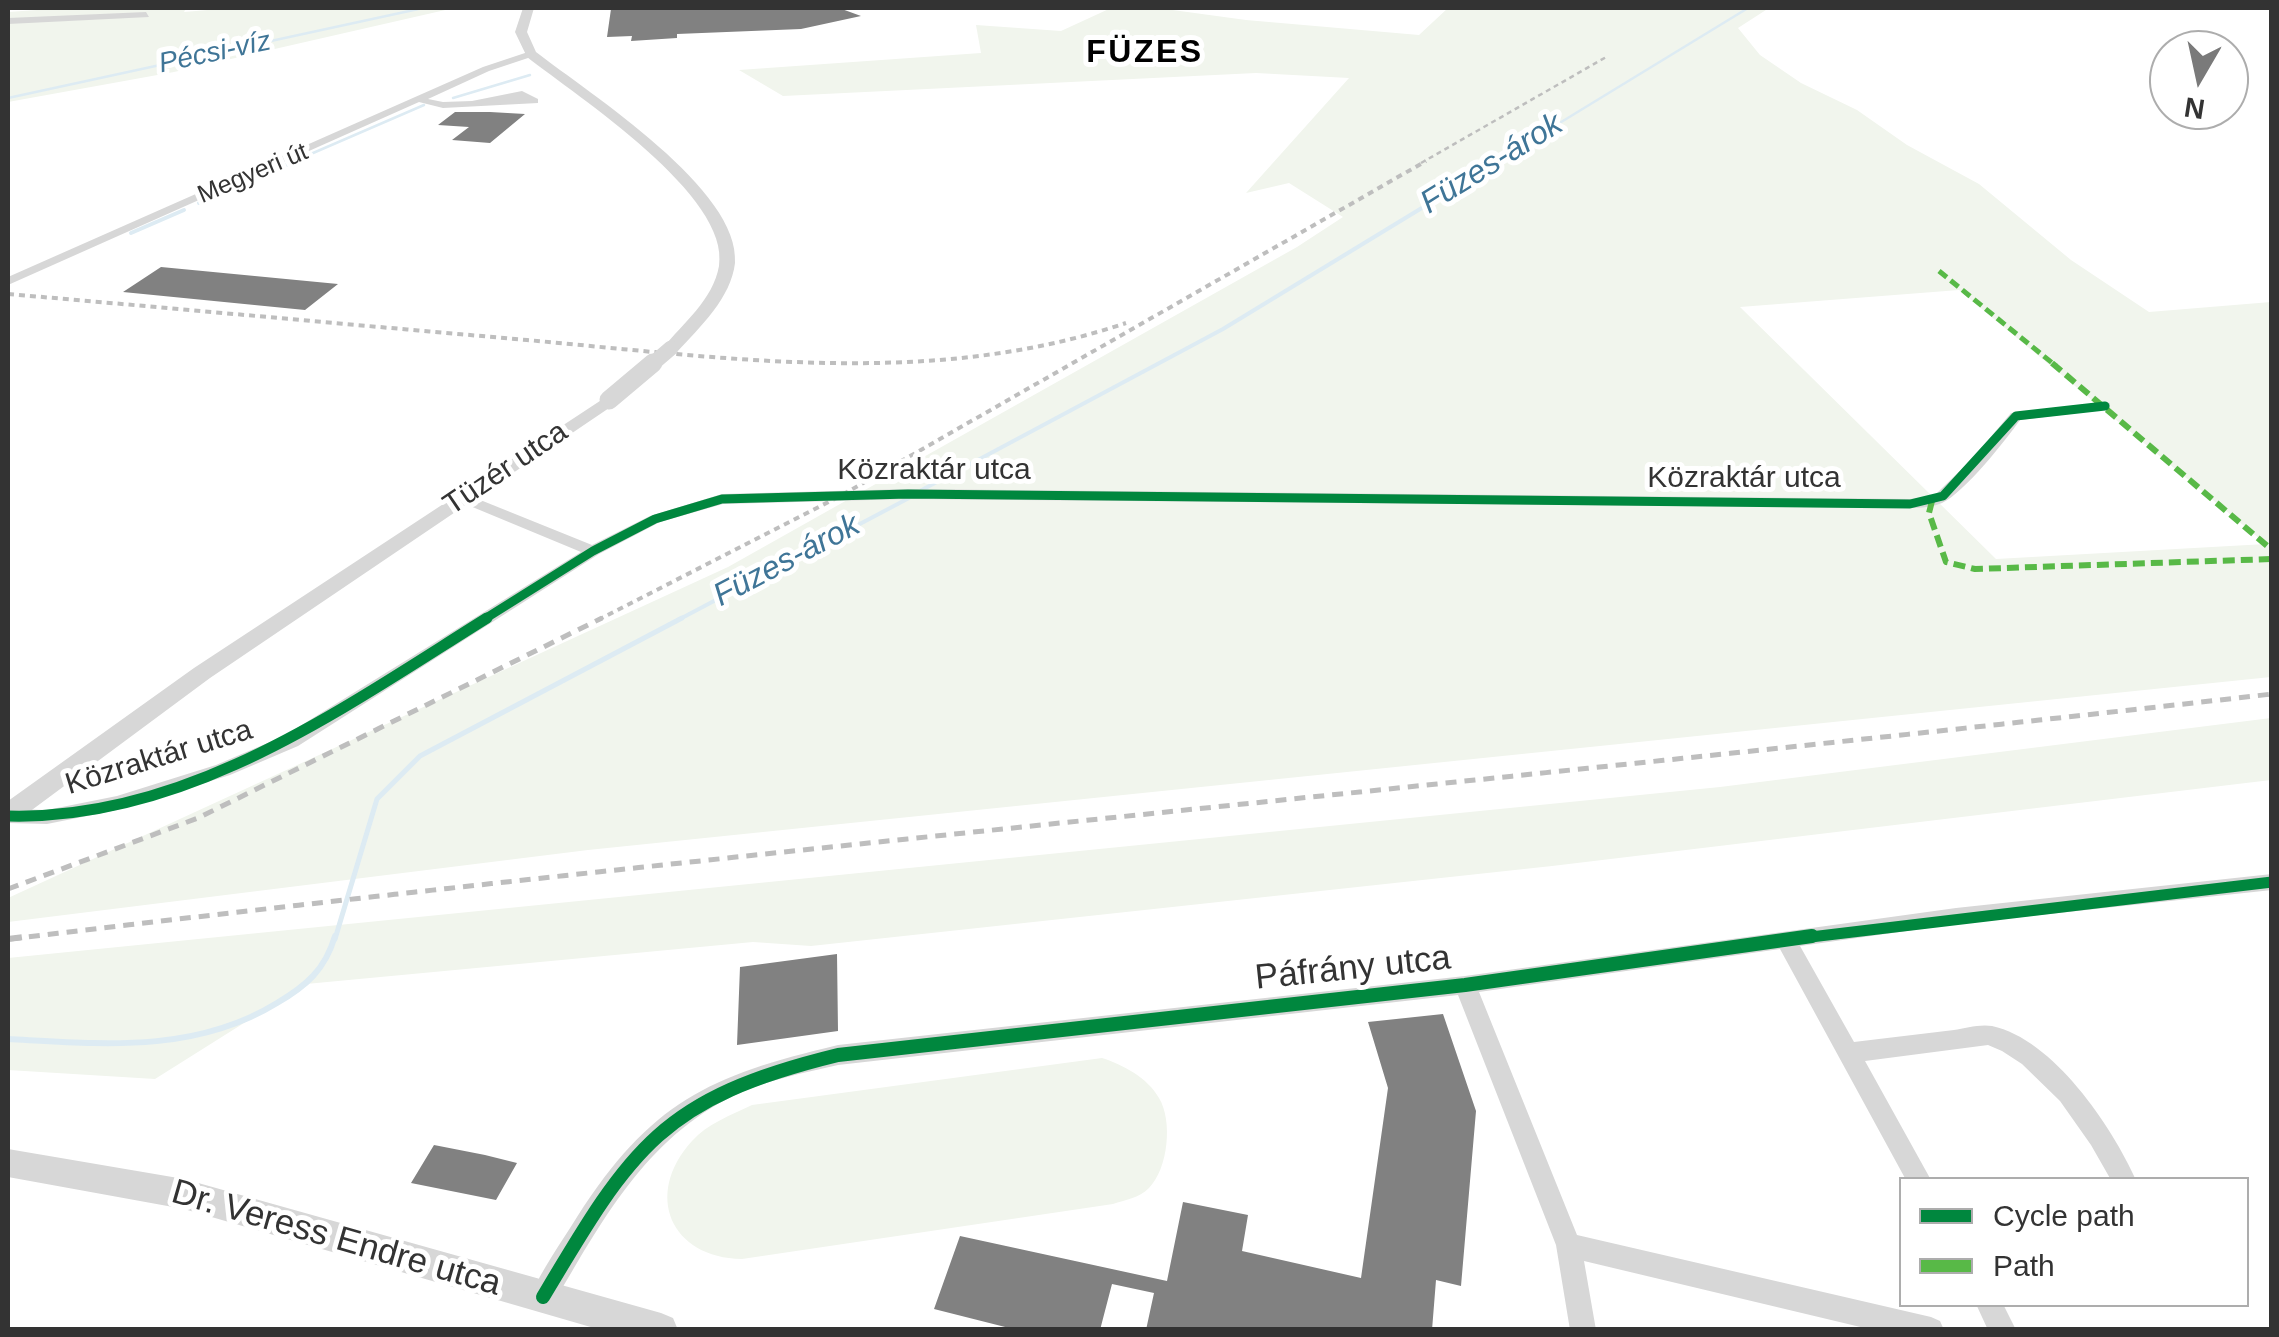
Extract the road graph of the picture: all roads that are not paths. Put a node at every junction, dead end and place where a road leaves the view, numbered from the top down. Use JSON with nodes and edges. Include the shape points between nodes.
{"nodes":[{"id":1,"x":528,"y":9,"type":"edge"},
{"id":2,"x":146,"y":15,"type":"dead end"},
{"id":3,"x":8,"y":21,"type":"edge"},
{"id":4,"x":524,"y":38,"type":"junction"},
{"id":5,"x":531,"y":54,"type":"junction"},
{"id":6,"x":497,"y":65,"type":"junction"},
{"id":7,"x":546,"y":68,"type":"junction"},
{"id":8,"x":421,"y":100,"type":"junction"},
{"id":9,"x":477,"y":101,"type":"dead end"},
{"id":10,"x":8,"y":281,"type":"edge"},
{"id":11,"x":2106,"y":406,"type":"dead end"},
{"id":12,"x":462,"y":498,"type":"junction"},
{"id":13,"x":593,"y":551,"type":"junction"},
{"id":14,"x":8,"y":815,"type":"edge"},
{"id":15,"x":2272,"y":882,"type":"edge"},
{"id":16,"x":1785,"y":939,"type":"junction"},
{"id":17,"x":1466,"y":984,"type":"junction"},
{"id":18,"x":1848,"y":1054,"type":"junction"},
{"id":19,"x":8,"y":1163,"type":"edge"},
{"id":20,"x":1917,"y":1177,"type":"edge"},
{"id":21,"x":2122,"y":1177,"type":"edge"},
{"id":22,"x":1570,"y":1245,"type":"junction"},
{"id":23,"x":543,"y":1297,"type":"junction"},
{"id":24,"x":1991,"y":1307,"type":"edge"},
{"id":25,"x":662,"y":1330,"type":"edge"},
{"id":26,"x":1583,"y":1330,"type":"edge"},
{"id":27,"x":1931,"y":1330,"type":"edge"},
{"id":28,"x":2003,"y":1330,"type":"edge"}],
"edges":[{"from":1,"to":4,"type":"street"},
{"from":2,"to":3,"type":"street"},
{"from":4,"to":5,"type":"street"},
{"from":4,"to":6,"type":"street","name":"Megyeri út"},
{"from":5,"to":6,"type":"street","name":"Megyeri út"},
{"from":5,"to":7,"type":"street","name":"Tüzér utca"},
{"from":6,"to":7,"type":"street","name":"Megyeri út"},
{"from":6,"to":8,"type":"street","name":"Megyeri út"},
{"from":7,"to":12,"type":"street","name":"Tüzér utca","bridge":true,"via":[[686,177],[728,237],[727,273],[710,305],[609,400]]},
{"from":8,"to":9,"type":"street","via":[[443,106]]},
{"from":8,"to":10,"type":"street","name":"Megyeri út"},
{"from":11,"to":13,"type":"street","name":"Közraktár utca","via":[[2016,416],[1938,499],[1866,505],[908,494],[722,499],[655,520]]},
{"from":12,"to":13,"type":"street"},
{"from":12,"to":14,"type":"street","name":"Tüzér utca","via":[[79,759]]},
{"from":13,"to":14,"type":"street","name":"Közraktár utca","via":[[291,741],[117,803],[47,817]]},
{"from":15,"to":16,"type":"street","name":"Páfrány utca"},
{"from":16,"to":17,"type":"street","name":"Páfrány utca"},
{"from":16,"to":18,"type":"street"},
{"from":17,"to":22,"type":"street"},
{"from":17,"to":23,"type":"street","name":"Páfrány utca","via":[[838,1054],[767,1069],[697,1102],[644,1144],[615,1177]]},
{"from":18,"to":20,"type":"street"},
{"from":18,"to":21,"type":"street","via":[[1989,1036],[2006,1040],[2047,1070]]},
{"from":19,"to":23,"type":"street","name":"Dr. Veress Endre utca","via":[[184,1194]]},
{"from":22,"to":26,"type":"street"},
{"from":22,"to":27,"type":"street"},
{"from":23,"to":25,"type":"street","name":"Dr. Veress Endre utca"},
{"from":24,"to":28,"type":"street"}]}
